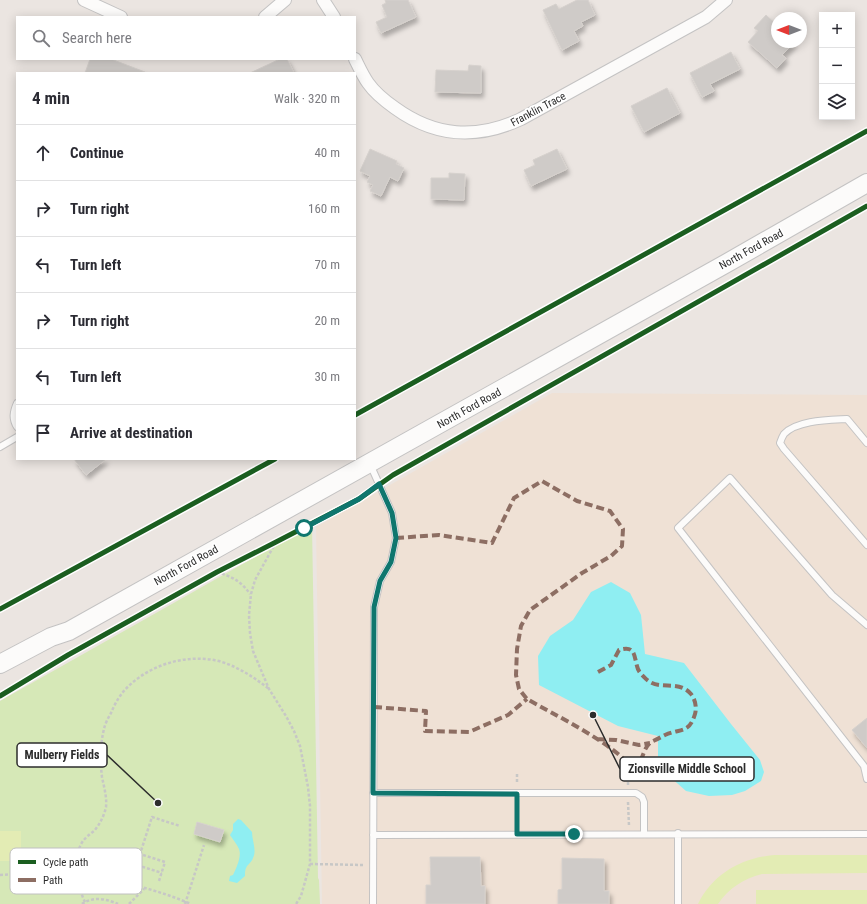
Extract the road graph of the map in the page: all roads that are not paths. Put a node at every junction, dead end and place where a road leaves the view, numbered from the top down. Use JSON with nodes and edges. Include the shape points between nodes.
{"nodes":[{"id":1,"x":84,"y":0,"type":"edge"},
{"id":2,"x":285,"y":0,"type":"edge"},
{"id":3,"x":323,"y":0,"type":"edge"},
{"id":4,"x":726,"y":0,"type":"edge"},
{"id":5,"x":120,"y":16,"type":"edge"},
{"id":6,"x":266,"y":16,"type":"edge"},
{"id":7,"x":333,"y":16,"type":"edge"},
{"id":8,"x":356,"y":60,"type":"edge"},
{"id":9,"x":867,"y":182,"type":"edge"},
{"id":10,"x":16,"y":405,"type":"edge"},
{"id":11,"x":16,"y":424,"type":"edge"},
{"id":12,"x":16,"y":438,"type":"edge"},
{"id":13,"x":867,"y":443,"type":"edge"},
{"id":14,"x":0,"y":447,"type":"edge"},
{"id":15,"x":370,"y":463,"type":"junction"},
{"id":16,"x":867,"y":545,"type":"edge"},
{"id":17,"x":867,"y":625,"type":"edge"},
{"id":18,"x":69,"y":631,"type":"junction"},
{"id":19,"x":0,"y":664,"type":"edge"},
{"id":20,"x":0,"y":677,"type":"edge"},
{"id":21,"x":867,"y":779,"type":"edge"},
{"id":22,"x":373,"y":793,"type":"junction"},
{"id":23,"x":678,"y":833,"type":"junction"},
{"id":24,"x":644,"y":834,"type":"junction"},
{"id":25,"x":867,"y":834,"type":"edge"},
{"id":26,"x":373,"y":835,"type":"junction"},
{"id":27,"x":373,"y":904,"type":"edge"},
{"id":28,"x":678,"y":904,"type":"edge"}],
"edges":[{"from":1,"to":5,"type":"street"},
{"from":2,"to":6,"type":"street"},
{"from":3,"to":7,"type":"street"},
{"from":4,"to":8,"type":"street","name":"Franklin Trace","via":[[706,17],[521,119],[503,127],[482,131],[448,132],[418,123],[405,116],[380,97],[368,83]]},
{"from":9,"to":15,"type":"main road","name":"North Ford Road"},
{"from":10,"to":11,"type":"lane","via":[[13,416]]},
{"from":12,"to":14,"type":"lane"},
{"from":13,"to":16,"type":"lane","via":[[847,419],[820,420],[801,425],[783,435],[780,443]]},
{"from":15,"to":18,"type":"main road","name":"North Ford Road"},
{"from":15,"to":22,"type":"lane","via":[[392,513],[396,538],[391,562],[380,581],[374,607]]},
{"from":17,"to":21,"type":"lane","via":[[832,594],[730,478],[678,528],[864,766]]},
{"from":18,"to":19,"type":"main road","name":"North Ford Road","via":[[51,637]]},
{"from":18,"to":20,"type":"main road","name":"North Ford Road","via":[[56,645]]},
{"from":22,"to":24,"type":"lane","via":[[636,793],[644,802]]},
{"from":22,"to":26,"type":"lane"},
{"from":23,"to":24,"type":"lane"},
{"from":23,"to":25,"type":"lane"},
{"from":23,"to":28,"type":"lane"},
{"from":24,"to":26,"type":"lane"},
{"from":26,"to":27,"type":"lane"}]}
